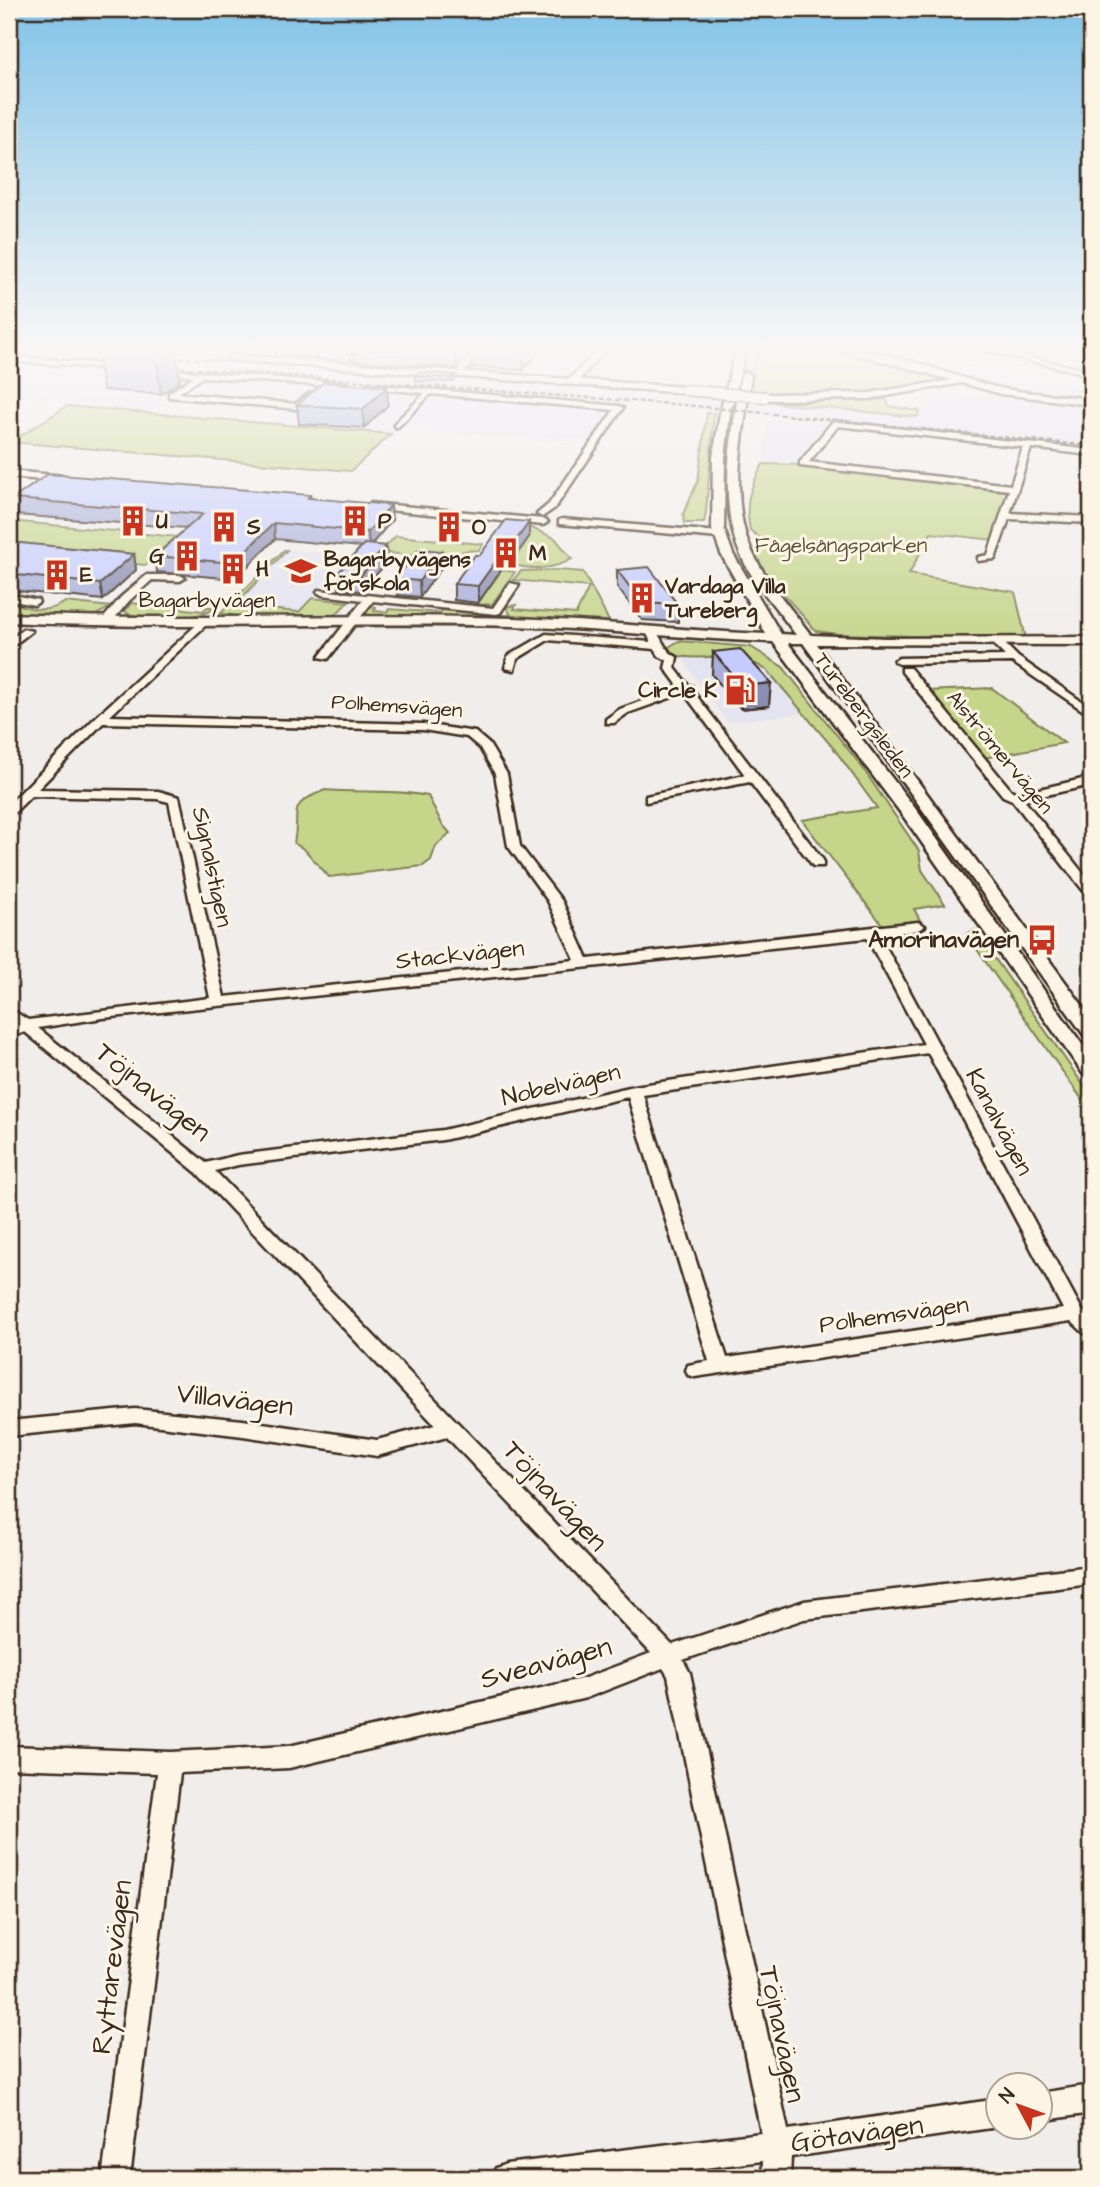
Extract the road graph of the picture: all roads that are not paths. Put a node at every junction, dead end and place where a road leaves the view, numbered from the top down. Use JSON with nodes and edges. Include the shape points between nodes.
{"nodes":[{"id":1,"x":589,"y":452,"type":"edge"},
{"id":2,"x":720,"y":452,"type":"edge"},
{"id":3,"x":737,"y":452,"type":"edge"},
{"id":4,"x":813,"y":452,"type":"edge"},
{"id":5,"x":1025,"y":452,"type":"edge"},
{"id":6,"x":9,"y":474,"type":"edge"},
{"id":7,"x":77,"y":480,"type":"edge"},
{"id":8,"x":1013,"y":488,"type":"junction"},
{"id":9,"x":360,"y":506,"type":"edge"},
{"id":10,"x":552,"y":506,"type":"junction"},
{"id":11,"x":563,"y":516,"type":"junction"},
{"id":12,"x":1006,"y":516,"type":"junction"},
{"id":13,"x":542,"y":517,"type":"junction"},
{"id":14,"x":1091,"y":520,"type":"edge"},
{"id":15,"x":719,"y":532,"type":"junction"},
{"id":16,"x":739,"y":533,"type":"junction"},
{"id":17,"x":981,"y":559,"type":"dead end"},
{"id":18,"x":180,"y":578,"type":"dead end"},
{"id":19,"x":514,"y":585,"type":"dead end"},
{"id":20,"x":322,"y":592,"type":"dead end"},
{"id":21,"x":9,"y":597,"type":"edge"},
{"id":22,"x":370,"y":598,"type":"junction"},
{"id":23,"x":34,"y":602,"type":"dead end"},
{"id":24,"x":9,"y":618,"type":"edge"},
{"id":25,"x":204,"y":621,"type":"junction"},
{"id":26,"x":351,"y":621,"type":"junction"},
{"id":27,"x":106,"y":622,"type":"junction"},
{"id":28,"x":650,"y":630,"type":"junction"},
{"id":29,"x":27,"y":631,"type":"dead end"},
{"id":30,"x":774,"y":636,"type":"junction"},
{"id":31,"x":805,"y":637,"type":"junction"},
{"id":32,"x":1091,"y":641,"type":"edge"},
{"id":33,"x":998,"y":643,"type":"junction"},
{"id":34,"x":9,"y":646,"type":"edge"},
{"id":35,"x":658,"y":646,"type":"junction"},
{"id":36,"x":324,"y":657,"type":"dead end"},
{"id":37,"x":1014,"y":659,"type":"junction"},
{"id":38,"x":510,"y":668,"type":"dead end"},
{"id":39,"x":688,"y":688,"type":"junction"},
{"id":40,"x":1091,"y":713,"type":"edge"},
{"id":41,"x":100,"y":719,"type":"junction"},
{"id":42,"x":610,"y":721,"type":"dead end"},
{"id":43,"x":755,"y":777,"type":"junction"},
{"id":44,"x":1091,"y":781,"type":"edge"},
{"id":45,"x":30,"y":792,"type":"junction"},
{"id":46,"x":1017,"y":798,"type":"junction"},
{"id":47,"x":650,"y":799,"type":"dead end"},
{"id":48,"x":9,"y":811,"type":"edge"},
{"id":49,"x":818,"y":863,"type":"dead end"},
{"id":50,"x":1091,"y":891,"type":"edge"},
{"id":51,"x":918,"y":926,"type":"dead end"},
{"id":52,"x":872,"y":933,"type":"junction"},
{"id":53,"x":584,"y":965,"type":"junction"},
{"id":54,"x":218,"y":1003,"type":"junction"},
{"id":55,"x":9,"y":1012,"type":"edge"},
{"id":56,"x":18,"y":1029,"type":"edge"},
{"id":57,"x":1091,"y":1031,"type":"edge"},
{"id":58,"x":931,"y":1048,"type":"junction"},
{"id":59,"x":1091,"y":1071,"type":"edge"},
{"id":60,"x":634,"y":1091,"type":"junction"},
{"id":61,"x":203,"y":1169,"type":"junction"},
{"id":62,"x":1075,"y":1314,"type":"junction"},
{"id":63,"x":1091,"y":1328,"type":"edge"},
{"id":64,"x":720,"y":1365,"type":"junction"},
{"id":65,"x":695,"y":1370,"type":"dead end"},
{"id":66,"x":452,"y":1428,"type":"junction"},
{"id":67,"x":10,"y":1430,"type":"edge"},
{"id":68,"x":1091,"y":1575,"type":"edge"},
{"id":69,"x":668,"y":1656,"type":"junction"},
{"id":70,"x":9,"y":1758,"type":"edge"},
{"id":71,"x":170,"y":1763,"type":"junction"},
{"id":72,"x":1091,"y":2099,"type":"edge"},
{"id":73,"x":1054,"y":2105,"type":"edge"},
{"id":74,"x":984,"y":2115,"type":"edge"},
{"id":75,"x":777,"y":2145,"type":"junction"},
{"id":76,"x":116,"y":2178,"type":"edge"},
{"id":77,"x":506,"y":2178,"type":"edge"},
{"id":78,"x":776,"y":2178,"type":"edge"}],
"edges":[{"from":1,"to":10,"type":"street"},
{"from":2,"to":15,"type":"main road","name":"Turebergsleden"},
{"from":3,"to":16,"type":"main road","name":"Turebergsleden","via":[[733,482]]},
{"from":4,"to":8,"type":"street","via":[[803,464]]},
{"from":5,"to":8,"type":"street"},
{"from":6,"to":7,"type":"street"},
{"from":8,"to":12,"type":"street"},
{"from":9,"to":13,"type":"street","via":[[520,520]]},
{"from":10,"to":11,"type":"street"},
{"from":10,"to":13,"type":"street"},
{"from":11,"to":13,"type":"street"},
{"from":11,"to":15,"type":"street"},
{"from":12,"to":14,"type":"street"},
{"from":12,"to":17,"type":"street","via":[[992,557]]},
{"from":15,"to":16,"type":"main road"},
{"from":15,"to":30,"type":"main road","name":"Turebergsleden","via":[[747,593]]},
{"from":16,"to":31,"type":"main road","name":"Turebergsleden","via":[[750,561]]},
{"from":18,"to":27,"type":"street","name":"Bagarbyvägen","via":[[150,577]]},
{"from":19,"to":22,"type":"street","via":[[496,611]]},
{"from":20,"to":22,"type":"street"},
{"from":21,"to":23,"type":"street"},
{"from":22,"to":26,"type":"street"},
{"from":24,"to":27,"type":"main road","name":"Bagarbyvägen"},
{"from":25,"to":26,"type":"main road","name":"Bagarbyvägen"},
{"from":25,"to":27,"type":"main road","name":"Bagarbyvägen"},
{"from":25,"to":41,"type":"street"},
{"from":26,"to":28,"type":"main road","name":"Bagarbyvägen","via":[[514,622]]},
{"from":26,"to":36,"type":"street"},
{"from":28,"to":30,"type":"main road","name":"Bagarbyvägen"},
{"from":28,"to":35,"type":"street"},
{"from":29,"to":34,"type":"street"},
{"from":30,"to":31,"type":"main road","name":"Bagarbyvägen"},
{"from":30,"to":59,"type":"main road","name":"Turebergsleden","via":[[912,816]]},
{"from":31,"to":33,"type":"main road","name":"Bagarbyvägen"},
{"from":31,"to":57,"type":"main road","name":"Turebergsleden"},
{"from":32,"to":33,"type":"main road","name":"Bagarbyvägen"},
{"from":33,"to":37,"type":"street"},
{"from":35,"to":38,"type":"street","via":[[546,637],[512,659]]},
{"from":35,"to":39,"type":"street","via":[[673,659],[670,668]]},
{"from":37,"to":40,"type":"street"},
{"from":37,"to":46,"type":"street","name":"Alströmervägen","via":[[902,665],[1007,793]]},
{"from":39,"to":42,"type":"street","via":[[624,711]]},
{"from":39,"to":43,"type":"street"},
{"from":41,"to":45,"type":"street"},
{"from":41,"to":53,"type":"street","name":"Polhemsvägen","via":[[423,727],[471,734],[485,746],[501,774],[514,846],[555,901]]},
{"from":43,"to":47,"type":"street"},
{"from":43,"to":49,"type":"street"},
{"from":44,"to":46,"type":"street"},
{"from":45,"to":48,"type":"street"},
{"from":45,"to":54,"type":"street","name":"Signalstigen","via":[[159,795],[175,800]]},
{"from":46,"to":50,"type":"street","name":"Alströmervägen"},
{"from":51,"to":52,"type":"street","name":"Stackvägen"},
{"from":52,"to":53,"type":"street","name":"Stackvägen"},
{"from":52,"to":58,"type":"street","name":"Kanalvägen"},
{"from":53,"to":54,"type":"street","name":"Stackvägen"},
{"from":54,"to":56,"type":"street","name":"Stackvägen"},
{"from":55,"to":56,"type":"street","name":"Töjnavägen"},
{"from":56,"to":61,"type":"street","name":"Töjnavägen"},
{"from":58,"to":60,"type":"street","name":"Nobelvägen"},
{"from":58,"to":62,"type":"street","name":"Kanalvägen"},
{"from":60,"to":61,"type":"street","name":"Nobelvägen","via":[[443,1135],[239,1160]]},
{"from":60,"to":64,"type":"street"},
{"from":61,"to":66,"type":"street","name":"Töjnavägen"},
{"from":62,"to":63,"type":"street","name":"Kanalvägen"},
{"from":62,"to":64,"type":"street","name":"Polhemsvägen"},
{"from":64,"to":65,"type":"street","name":"Polhemsvägen"},
{"from":66,"to":67,"type":"street","name":"Villavägen","via":[[377,1448],[135,1416]]},
{"from":66,"to":69,"type":"street","name":"Töjnavägen"},
{"from":68,"to":69,"type":"street","name":"Sveavägen","via":[[804,1610]]},
{"from":69,"to":71,"type":"street","name":"Sveavägen","via":[[586,1688],[289,1757]]},
{"from":69,"to":75,"type":"street","name":"Töjnavägen","via":[[679,1673]]},
{"from":70,"to":71,"type":"street","name":"Sveavägen"},
{"from":71,"to":76,"type":"street","name":"Ryttarevägen"},
{"from":72,"to":73,"type":"street"},
{"from":74,"to":75,"type":"street","name":"Götavägen"},
{"from":75,"to":77,"type":"street","name":"Götavägen"},
{"from":75,"to":78,"type":"street","name":"Töjnavägen"}]}
